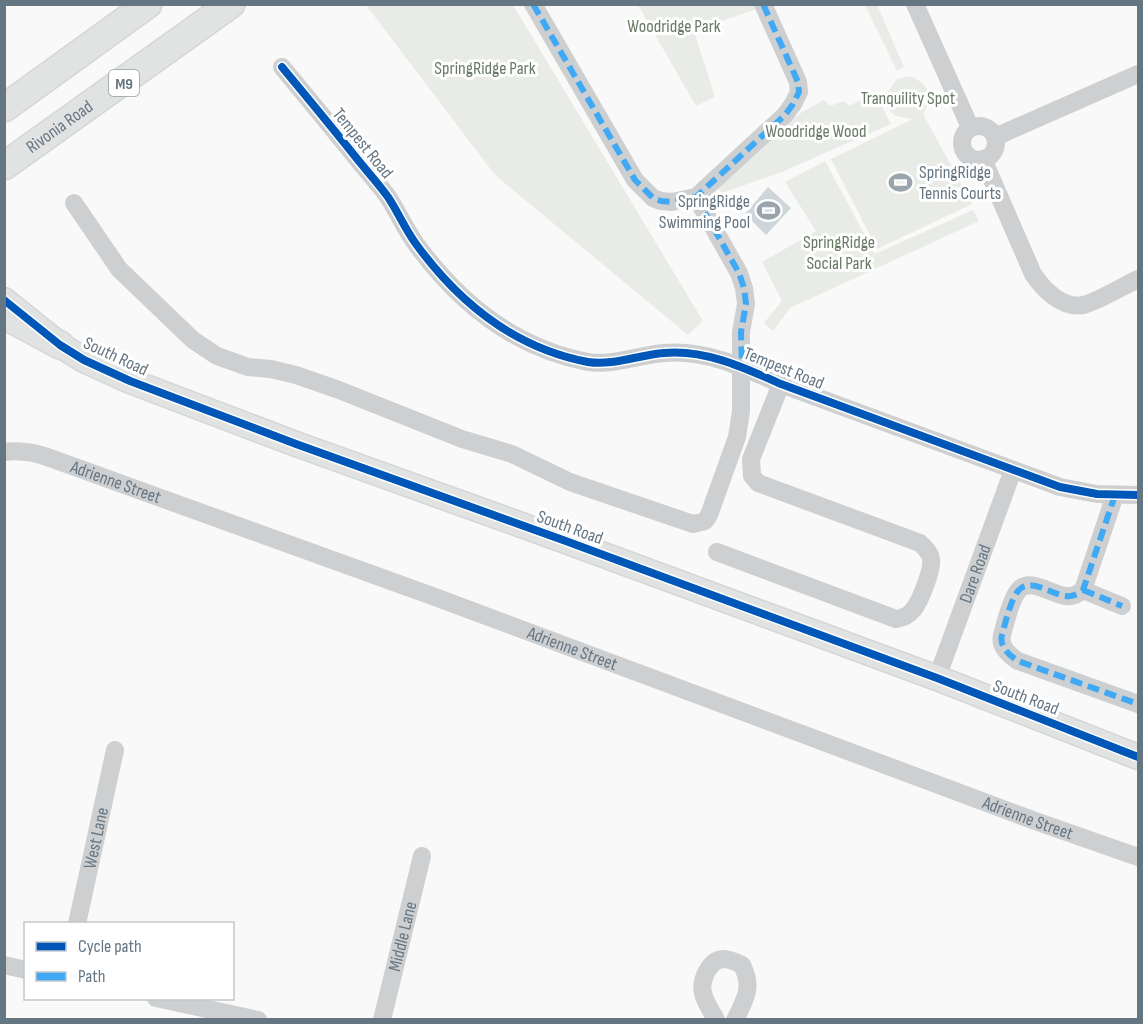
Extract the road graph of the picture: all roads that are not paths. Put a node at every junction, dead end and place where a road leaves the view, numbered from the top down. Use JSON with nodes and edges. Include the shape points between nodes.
{"nodes":[{"id":1,"x":148,"y":4,"type":"edge"},
{"id":2,"x":231,"y":4,"type":"edge"},
{"id":3,"x":533,"y":4,"type":"edge"},
{"id":4,"x":763,"y":4,"type":"edge"},
{"id":5,"x":915,"y":4,"type":"edge"},
{"id":6,"x":282,"y":67,"type":"dead end"},
{"id":7,"x":1138,"y":74,"type":"edge"},
{"id":8,"x":4,"y":108,"type":"edge"},
{"id":9,"x":970,"y":127,"type":"junction"},
{"id":10,"x":995,"y":137,"type":"junction"},
{"id":11,"x":983,"y":159,"type":"junction"},
{"id":12,"x":8,"y":166,"type":"edge"},
{"id":13,"x":696,"y":197,"type":"junction"},
{"id":14,"x":74,"y":203,"type":"dead end"},
{"id":15,"x":1138,"y":279,"type":"edge"},
{"id":16,"x":7,"y":304,"type":"edge"},
{"id":17,"x":60,"y":345,"type":"joint"},
{"id":18,"x":742,"y":366,"type":"junction"},
{"id":19,"x":781,"y":384,"type":"junction"},
{"id":20,"x":4,"y":452,"type":"edge"},
{"id":21,"x":1013,"y":470,"type":"junction"},
{"id":22,"x":1115,"y":495,"type":"junction"},
{"id":23,"x":1138,"y":495,"type":"edge"},
{"id":24,"x":717,"y":552,"type":"dead end"},
{"id":25,"x":1083,"y":590,"type":"junction"},
{"id":26,"x":1122,"y":606,"type":"dead end"},
{"id":27,"x":937,"y":678,"type":"junction"},
{"id":28,"x":1138,"y":704,"type":"edge"},
{"id":29,"x":115,"y":750,"type":"dead end"},
{"id":30,"x":1138,"y":757,"type":"edge"},
{"id":31,"x":422,"y":856,"type":"dead end"},
{"id":32,"x":1138,"y":857,"type":"edge"},
{"id":33,"x":77,"y":922,"type":"edge"},
{"id":34,"x":4,"y":965,"type":"edge"},
{"id":35,"x":24,"y":970,"type":"edge"},
{"id":36,"x":161,"y":1000,"type":"edge"},
{"id":37,"x":258,"y":1020,"type":"edge"},
{"id":38,"x":382,"y":1020,"type":"edge"},
{"id":39,"x":716,"y":1020,"type":"edge"},
{"id":40,"x":735,"y":1020,"type":"edge"}],
"edges":[{"from":1,"to":8,"type":"main road"},
{"from":2,"to":12,"type":"main road","name":"Rivonia Road","number":"M9"},
{"from":3,"to":13,"type":"street","via":[[643,190],[661,201]]},
{"from":4,"to":13,"type":"street","via":[[795,73],[799,92],[785,115]]},
{"from":5,"to":9,"type":"street"},
{"from":6,"to":18,"type":"street","name":"Tempest Road","via":[[388,197],[414,242],[439,274],[498,327],[524,341],[589,362],[668,353]]},
{"from":7,"to":10,"type":"street"},
{"from":9,"to":10,"type":"street","via":[[980,125]]},
{"from":9,"to":11,"type":"street","via":[[961,141],[962,149],[967,156]]},
{"from":10,"to":11,"type":"street","via":[[994,151]]},
{"from":11,"to":15,"type":"street","via":[[1033,274],[1053,296],[1069,305],[1083,305]]},
{"from":13,"to":18,"type":"street","via":[[744,288]]},
{"from":14,"to":18,"type":"street","via":[[119,268],[193,340],[217,356],[339,390],[512,454],[570,482],[684,522],[705,520],[718,495],[737,437]]},
{"from":16,"to":17,"type":"main road"},
{"from":17,"to":27,"type":"street","name":"South Road","via":[[130,381]]},
{"from":18,"to":19,"type":"street","name":"Tempest Road"},
{"from":19,"to":21,"type":"street","name":"Tempest Road"},
{"from":19,"to":24,"type":"street","via":[[751,459],[752,477],[758,483],[920,543],[931,560],[929,573],[914,609],[896,619]]},
{"from":20,"to":32,"type":"street","name":"Adrienne Street","via":[[18,450],[50,458]]},
{"from":21,"to":22,"type":"street","name":"Tempest Road","via":[[1060,487]]},
{"from":21,"to":27,"type":"street","name":"Dare Road"},
{"from":22,"to":23,"type":"street","name":"Tempest Road"},
{"from":22,"to":25,"type":"street"},
{"from":25,"to":26,"type":"street"},
{"from":25,"to":28,"type":"street","via":[[1073,596],[1031,585],[1018,590],[1001,639],[1005,649],[1011,657],[1026,664]]},
{"from":27,"to":30,"type":"street","name":"South Road"},
{"from":29,"to":33,"type":"street","name":"West Lane"},
{"from":31,"to":38,"type":"street","name":"Middle Lane"},
{"from":34,"to":35,"type":"street"},
{"from":36,"to":37,"type":"street"},
{"from":39,"to":40,"type":"street","via":[[702,993],[702,983],[714,962],[723,959],[742,965],[749,980]]}]}
